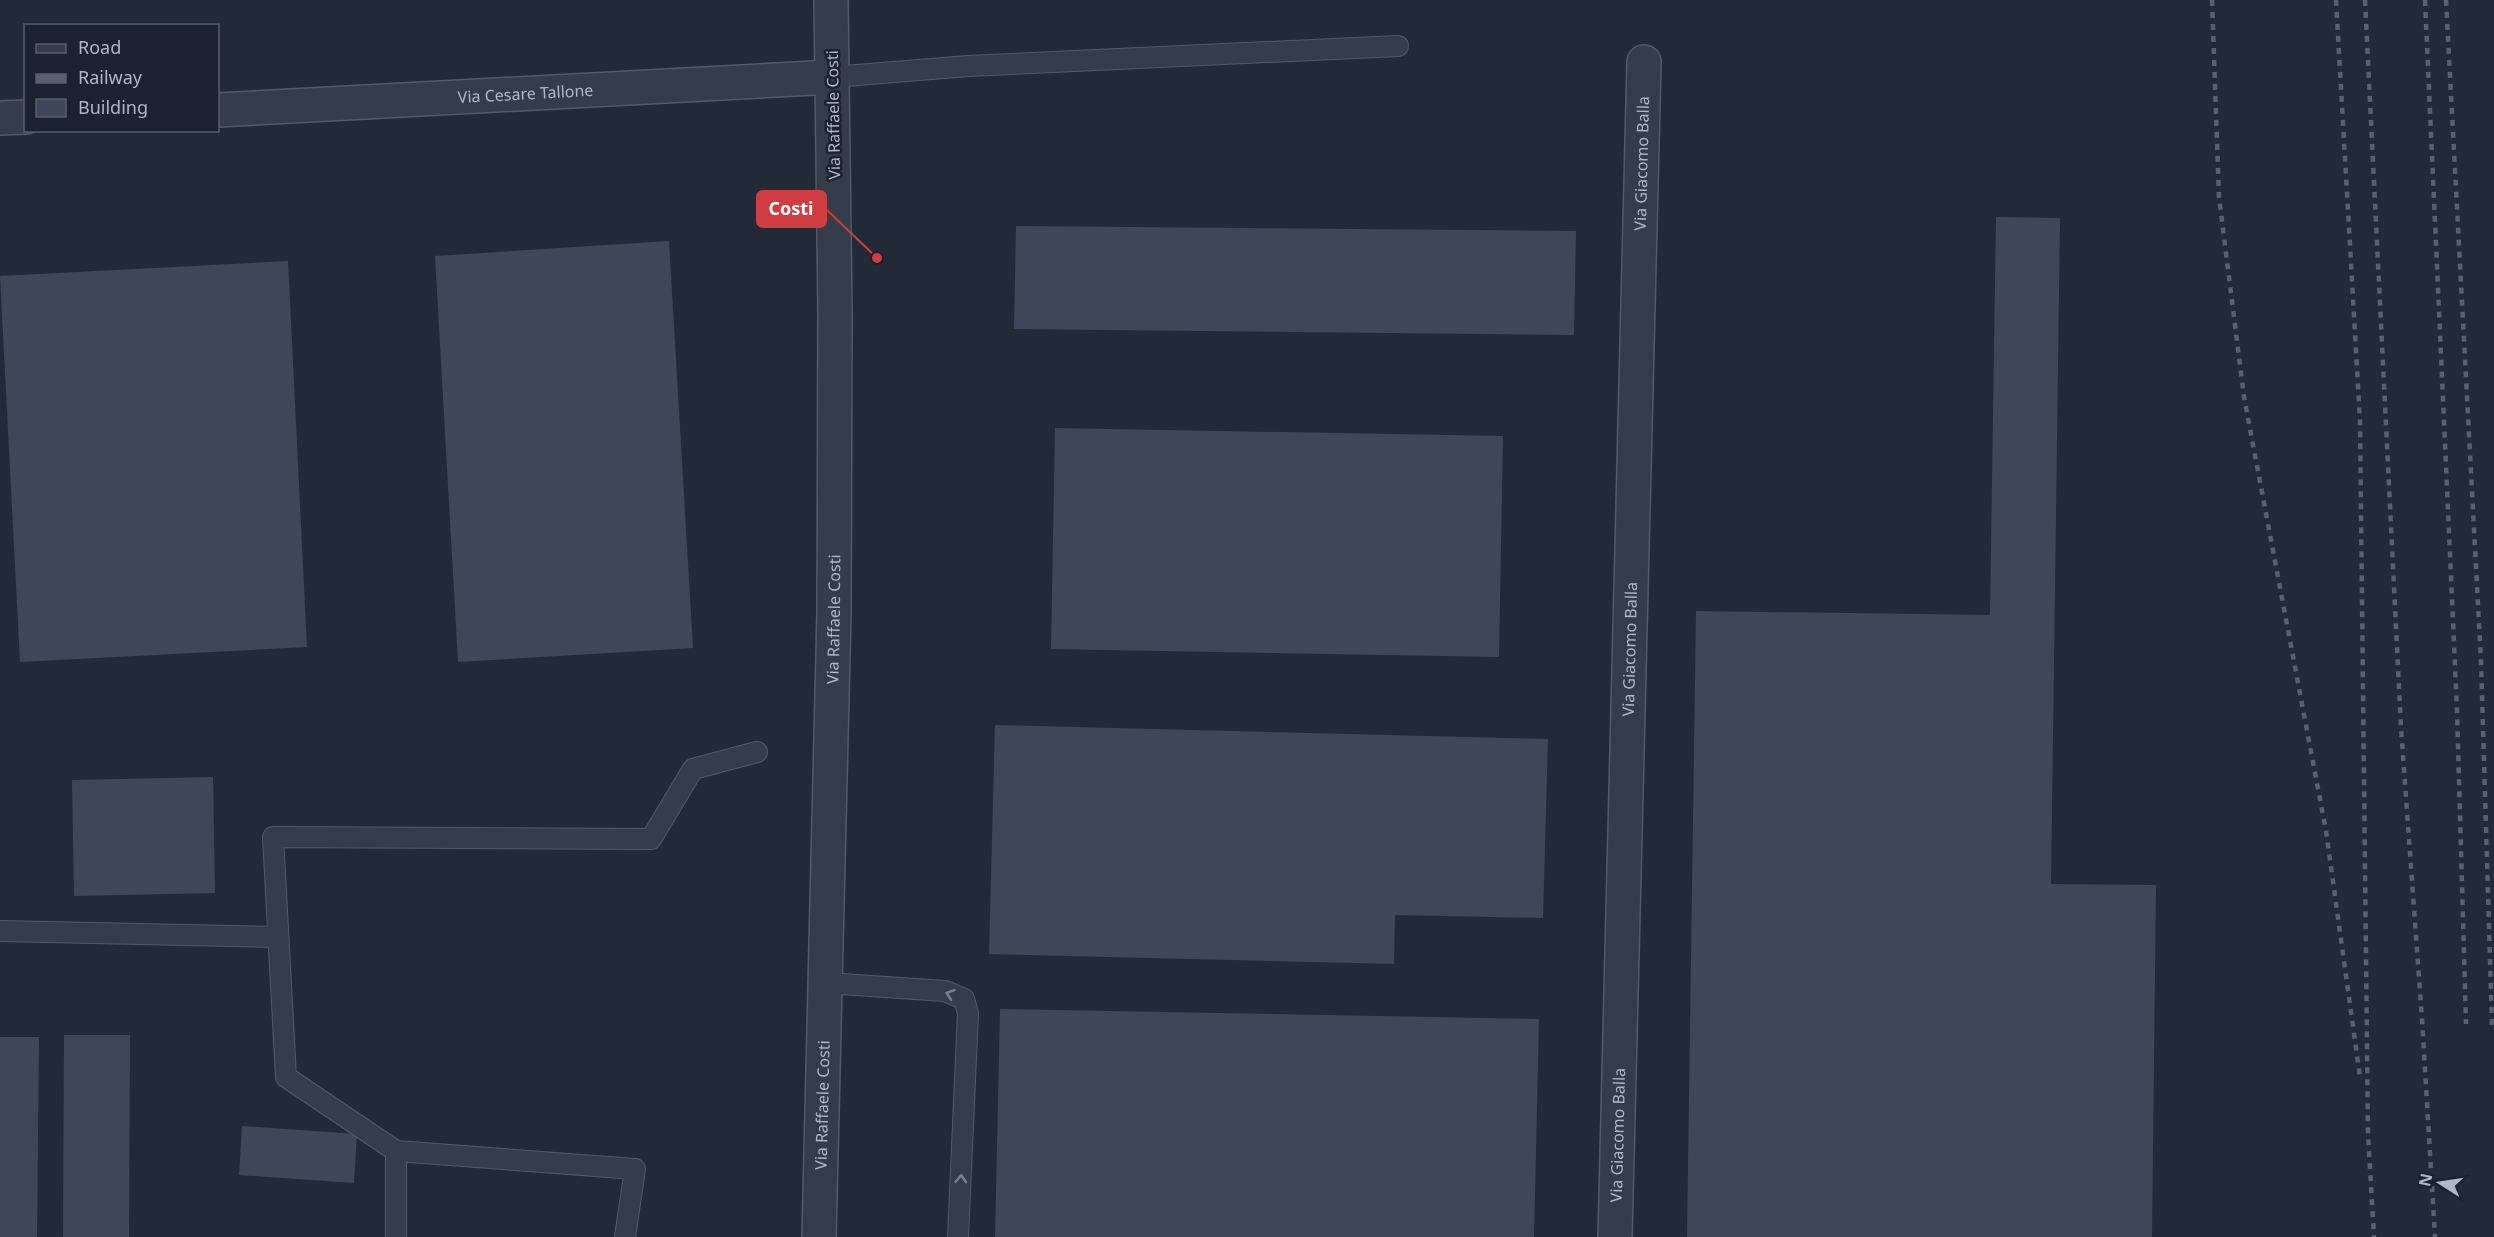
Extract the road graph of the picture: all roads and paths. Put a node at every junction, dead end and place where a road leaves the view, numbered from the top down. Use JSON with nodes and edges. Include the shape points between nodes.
{"nodes":[{"id":1,"x":831,"y":0,"type":"edge"},
{"id":2,"x":1398,"y":46,"type":"dead end"},
{"id":3,"x":1644,"y":62,"type":"dead end"},
{"id":4,"x":833,"y":77,"type":"junction"},
{"id":5,"x":219,"y":110,"type":"edge"},
{"id":6,"x":24,"y":117,"type":"edge"},
{"id":7,"x":0,"y":118,"type":"edge"},
{"id":8,"x":757,"y":752,"type":"dead end"},
{"id":9,"x":0,"y":931,"type":"edge"},
{"id":10,"x":278,"y":937,"type":"junction"},
{"id":11,"x":826,"y":983,"type":"junction"},
{"id":12,"x":396,"y":1151,"type":"junction"},
{"id":13,"x":396,"y":1237,"type":"edge"},
{"id":14,"x":625,"y":1237,"type":"edge"},
{"id":15,"x":819,"y":1237,"type":"edge"},
{"id":16,"x":958,"y":1237,"type":"edge"},
{"id":17,"x":1615,"y":1237,"type":"edge"}],
"edges":[{"from":1,"to":4,"type":"street","name":"Via Raffaele Costi"},
{"from":2,"to":4,"type":"lane","via":[[968,66]]},
{"from":3,"to":17,"type":"street","name":"Via Giacomo Balla"},
{"from":4,"to":5,"type":"street","name":"Via Cesare Tallone"},
{"from":4,"to":11,"type":"street","name":"Via Raffaele Costi","via":[[834,612]]},
{"from":6,"to":7,"type":"street"},
{"from":8,"to":10,"type":"lane","via":[[693,769],[651,839],[273,837]]},
{"from":9,"to":10,"type":"lane"},
{"from":10,"to":12,"type":"lane","via":[[286,1077]]},
{"from":11,"to":15,"type":"street","name":"Via Raffaele Costi"},
{"from":16,"to":11,"type":"lane","one_way":true,"via":[[968,1013],[963,999],[945,991]]},
{"from":12,"to":13,"type":"lane"},
{"from":12,"to":14,"type":"lane","via":[[635,1169]]}]}
